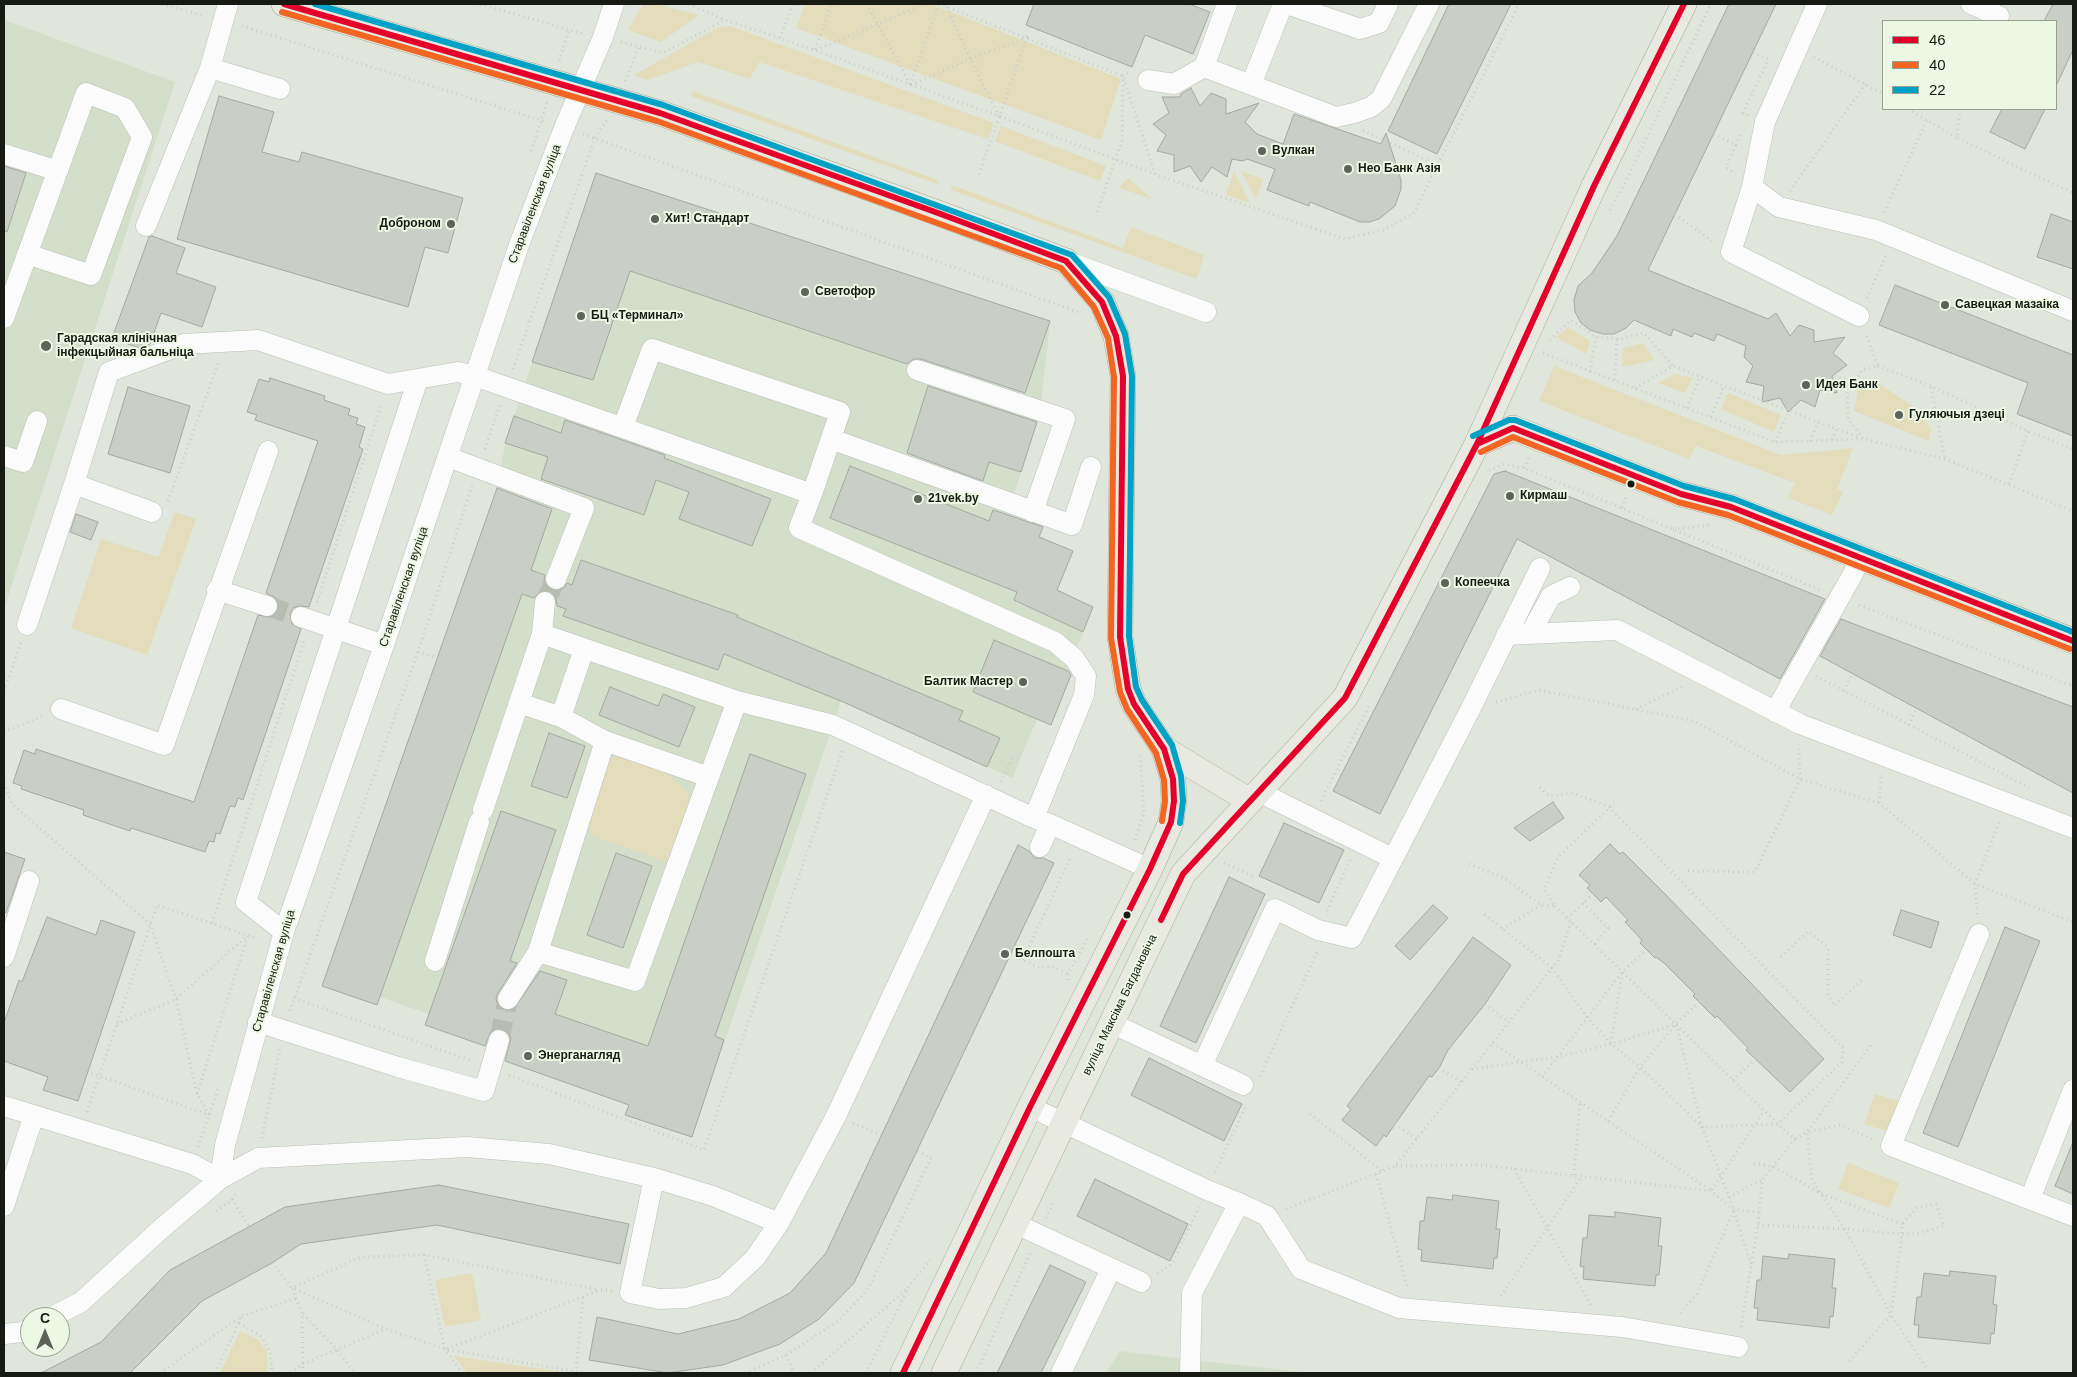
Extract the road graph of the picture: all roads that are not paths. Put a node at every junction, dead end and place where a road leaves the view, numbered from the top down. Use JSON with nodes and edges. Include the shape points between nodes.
{"nodes":[{"id":1,"x":284,"y":4,"type":"edge"},
{"id":2,"x":614,"y":4,"type":"edge"},
{"id":3,"x":1227,"y":4,"type":"edge"},
{"id":4,"x":1283,"y":4,"type":"edge"},
{"id":5,"x":1287,"y":4,"type":"edge"},
{"id":6,"x":1388,"y":4,"type":"edge"},
{"id":7,"x":1429,"y":4,"type":"edge"},
{"id":8,"x":1684,"y":4,"type":"edge"},
{"id":9,"x":1817,"y":4,"type":"edge"},
{"id":10,"x":1971,"y":4,"type":"edge"},
{"id":11,"x":226,"y":12,"type":"edge"},
{"id":12,"x":2000,"y":13,"type":"edge"},
{"id":13,"x":1204,"y":67,"type":"junction"},
{"id":14,"x":210,"y":68,"type":"junction"},
{"id":15,"x":1148,"y":80,"type":"dead end"},
{"id":16,"x":1251,"y":85,"type":"junction"},
{"id":17,"x":280,"y":89,"type":"dead end"},
{"id":18,"x":582,"y":89,"type":"junction"},
{"id":19,"x":4,"y":154,"type":"edge"},
{"id":20,"x":58,"y":172,"type":"junction"},
{"id":21,"x":1752,"y":187,"type":"junction"},
{"id":22,"x":146,"y":226,"type":"dead end"},
{"id":23,"x":28,"y":254,"type":"junction"},
{"id":24,"x":1066,"y":260,"type":"junction"},
{"id":25,"x":2073,"y":311,"type":"edge"},
{"id":26,"x":1206,"y":312,"type":"dead end"},
{"id":27,"x":1860,"y":316,"type":"road end"},
{"id":28,"x":4,"y":318,"type":"edge"},
{"id":29,"x":917,"y":370,"type":"dead end"},
{"id":30,"x":475,"y":376,"type":"junction"},
{"id":31,"x":418,"y":379,"type":"junction"},
{"id":32,"x":1504,"y":388,"type":"junction"},
{"id":33,"x":37,"y":421,"type":"dead end"},
{"id":34,"x":623,"y":427,"type":"junction"},
{"id":35,"x":831,"y":439,"type":"junction"},
{"id":36,"x":1477,"y":444,"type":"junction"},
{"id":37,"x":268,"y":451,"type":"dead end"},
{"id":38,"x":4,"y":456,"type":"edge"},
{"id":39,"x":448,"y":457,"type":"junction"},
{"id":40,"x":1091,"y":467,"type":"dead end"},
{"id":41,"x":74,"y":484,"type":"junction"},
{"id":42,"x":812,"y":494,"type":"junction"},
{"id":43,"x":1731,"y":507,"type":"junction"},
{"id":44,"x":160,"y":508,"type":"road end"},
{"id":45,"x":1033,"y":512,"type":"junction"},
{"id":46,"x":1859,"y":557,"type":"junction"},
{"id":47,"x":1540,"y":568,"type":"dead end"},
{"id":48,"x":556,"y":579,"type":"tunnel mouth"},
{"id":49,"x":1570,"y":587,"type":"dead end"},
{"id":50,"x":217,"y":590,"type":"junction"},
{"id":51,"x":545,"y":602,"type":"tunnel mouth"},
{"id":52,"x":267,"y":606,"type":"tunnel mouth"},
{"id":53,"x":306,"y":619,"type":"tunnel mouth"},
{"id":54,"x":27,"y":625,"type":"road end"},
{"id":55,"x":337,"y":629,"type":"junction"},
{"id":56,"x":542,"y":634,"type":"junction"},
{"id":57,"x":1530,"y":634,"type":"junction"},
{"id":58,"x":1506,"y":635,"type":"junction"},
{"id":59,"x":2073,"y":641,"type":"edge"},
{"id":60,"x":384,"y":645,"type":"junction"},
{"id":61,"x":584,"y":649,"type":"junction"},
{"id":62,"x":737,"y":701,"type":"junction"},
{"id":63,"x":519,"y":703,"type":"junction"},
{"id":64,"x":60,"y":709,"type":"road end"},
{"id":65,"x":1775,"y":712,"type":"junction"},
{"id":66,"x":561,"y":717,"type":"junction"},
{"id":67,"x":605,"y":741,"type":"junction"},
{"id":68,"x":1152,"y":750,"type":"junction"},
{"id":69,"x":710,"y":778,"type":"junction"},
{"id":70,"x":989,"y":796,"type":"junction"},
{"id":71,"x":1254,"y":797,"type":"junction"},
{"id":72,"x":1042,"y":821,"type":"junction"},
{"id":73,"x":2073,"y":828,"type":"edge"},
{"id":74,"x":1040,"y":847,"type":"dead end"},
{"id":75,"x":1392,"y":858,"type":"junction"},
{"id":76,"x":1139,"y":865,"type":"junction"},
{"id":77,"x":29,"y":881,"type":"dead end"},
{"id":78,"x":284,"y":932,"type":"junction"},
{"id":79,"x":1978,"y":934,"type":"road end"},
{"id":80,"x":538,"y":952,"type":"junction"},
{"id":81,"x":4,"y":957,"type":"edge"},
{"id":82,"x":435,"y":961,"type":"dead end"},
{"id":83,"x":508,"y":999,"type":"tunnel mouth"},
{"id":84,"x":258,"y":1022,"type":"junction"},
{"id":85,"x":1112,"y":1024,"type":"junction"},
{"id":86,"x":499,"y":1040,"type":"tunnel mouth"},
{"id":87,"x":1202,"y":1066,"type":"junction"},
{"id":88,"x":1250,"y":1089,"type":"road end"},
{"id":89,"x":2073,"y":1090,"type":"edge"},
{"id":90,"x":4,"y":1106,"type":"edge"},
{"id":91,"x":1030,"y":1107,"type":"junction"},
{"id":92,"x":34,"y":1115,"type":"junction"},
{"id":93,"x":1064,"y":1123,"type":"junction"},
{"id":94,"x":654,"y":1178,"type":"junction"},
{"id":95,"x":220,"y":1179,"type":"junction"},
{"id":96,"x":2030,"y":1198,"type":"junction"},
{"id":97,"x":1239,"y":1203,"type":"junction"},
{"id":98,"x":4,"y":1206,"type":"edge"},
{"id":99,"x":2073,"y":1216,"type":"edge"},
{"id":100,"x":779,"y":1223,"type":"junction"},
{"id":101,"x":1016,"y":1224,"type":"junction"},
{"id":102,"x":1112,"y":1269,"type":"junction"},
{"id":103,"x":1141,"y":1282,"type":"road end"},
{"id":104,"x":70,"y":1308,"type":"edge"},
{"id":105,"x":926,"y":1325,"type":"junction"},
{"id":106,"x":20,"y":1332,"type":"edge"},
{"id":107,"x":4,"y":1334,"type":"edge"},
{"id":108,"x":962,"y":1337,"type":"junction"},
{"id":109,"x":1738,"y":1347,"type":"road end"},
{"id":110,"x":903,"y":1373,"type":"edge"},
{"id":111,"x":944,"y":1373,"type":"edge"},
{"id":112,"x":1061,"y":1373,"type":"edge"},
{"id":113,"x":1190,"y":1373,"type":"edge"}],
"edges":[{"from":1,"to":18,"type":"main road"},
{"from":2,"to":18,"type":"street","name":"Старавіленская вуліца"},
{"from":3,"to":13,"type":"street"},
{"from":4,"to":16,"type":"street"},
{"from":5,"to":6,"type":"street","via":[[1360,29],[1379,23]]},
{"from":7,"to":16,"type":"street","via":[[1381,99],[1371,107],[1336,116]]},
{"from":8,"to":32,"type":"main road","name":"вуліца Максіма Багдановіча","via":[[1594,186]]},
{"from":9,"to":21,"type":"street","via":[[1765,122]]},
{"from":10,"to":12,"type":"street"},
{"from":11,"to":14,"type":"street"},
{"from":13,"to":15,"type":"street","via":[[1174,84]]},
{"from":13,"to":16,"type":"street"},
{"from":14,"to":17,"type":"street"},
{"from":14,"to":22,"type":"street"},
{"from":18,"to":24,"type":"main road","via":[[660,113]]},
{"from":18,"to":30,"type":"street","name":"Старавіленская вуліца","via":[[520,242]]},
{"from":19,"to":20,"type":"street"},
{"from":20,"to":23,"type":"street"},
{"from":20,"to":23,"type":"street","via":[[86,93],[125,108],[142,137],[90,275]]},
{"from":21,"to":25,"type":"street","via":[[1779,207],[1876,230]]},
{"from":21,"to":27,"type":"street","via":[[1731,252]]},
{"from":23,"to":28,"type":"street"},
{"from":24,"to":26,"type":"street"},
{"from":24,"to":68,"type":"main road","via":[[1102,302],[1116,336],[1122,376],[1120,636],[1128,689]]},
{"from":29,"to":45,"type":"street","via":[[1064,419]]},
{"from":30,"to":31,"type":"street","via":[[458,372]]},
{"from":30,"to":34,"type":"street"},
{"from":30,"to":39,"type":"street","name":"Старавіленская вуліца"},
{"from":31,"to":41,"type":"street","via":[[388,384],[258,340],[184,344],[109,372]]},
{"from":31,"to":55,"type":"street"},
{"from":32,"to":36,"type":"main road","name":"вуліца Максіма Багдановіча"},
{"from":32,"to":43,"type":"main road","via":[[1518,412],[1533,421],[1684,482]]},
{"from":33,"to":38,"type":"street","via":[[23,462]]},
{"from":34,"to":35,"type":"street","via":[[652,349],[840,412]]},
{"from":34,"to":42,"type":"street"},
{"from":35,"to":42,"type":"street"},
{"from":35,"to":45,"type":"street"},
{"from":36,"to":43,"type":"main road","via":[[1513,428],[1681,494]]},
{"from":36,"to":71,"type":"main road","name":"вуліца Максіма Багдановіча","via":[[1346,698]]},
{"from":37,"to":50,"type":"street"},
{"from":39,"to":48,"type":"street","via":[[584,508]]},
{"from":39,"to":60,"type":"street","name":"Старавіленская вуліца"},
{"from":40,"to":45,"type":"street","via":[[1072,525]]},
{"from":41,"to":44,"type":"street"},
{"from":41,"to":54,"type":"street"},
{"from":42,"to":72,"type":"street","via":[[799,528],[1055,642],[1074,658],[1086,676],[1084,695]]},
{"from":43,"to":46,"type":"main road"},
{"from":46,"to":59,"type":"main road"},
{"from":46,"to":65,"type":"street","via":[[1854,572]]},
{"from":47,"to":58,"type":"street"},
{"from":49,"to":57,"type":"street","via":[[1551,596]]},
{"from":50,"to":52,"type":"street"},
{"from":50,"to":64,"type":"street","via":[[164,745]]},
{"from":51,"to":56,"type":"street"},
{"from":53,"to":55,"type":"street"},
{"from":55,"to":60,"type":"street"},
{"from":55,"to":78,"type":"street","via":[[246,902]]},
{"from":56,"to":61,"type":"street"},
{"from":56,"to":63,"type":"street"},
{"from":57,"to":58,"type":"street"},
{"from":57,"to":65,"type":"street","via":[[1617,630]]},
{"from":58,"to":75,"type":"street"},
{"from":60,"to":78,"type":"street","name":"Старавіленская вуліца"},
{"from":61,"to":62,"type":"street"},
{"from":61,"to":66,"type":"street"},
{"from":62,"to":69,"type":"street"},
{"from":62,"to":70,"type":"street","via":[[832,725]]},
{"from":63,"to":66,"type":"street"},
{"from":63,"to":82,"type":"street"},
{"from":65,"to":73,"type":"street"},
{"from":66,"to":67,"type":"street"},
{"from":67,"to":69,"type":"street"},
{"from":67,"to":80,"type":"street"},
{"from":68,"to":71,"type":"main road"},
{"from":68,"to":76,"type":"main road","via":[[1173,779],[1174,801],[1171,822]]},
{"from":69,"to":80,"type":"street","via":[[635,982]]},
{"from":70,"to":72,"type":"street"},
{"from":70,"to":100,"type":"street","via":[[836,1116]]},
{"from":71,"to":75,"type":"street"},
{"from":71,"to":85,"type":"main road","name":"вуліца Максіма Багдановіча","via":[[1183,874]]},
{"from":72,"to":74,"type":"street"},
{"from":72,"to":76,"type":"street"},
{"from":75,"to":87,"type":"street","via":[[1352,938],[1323,931],[1275,909]]},
{"from":76,"to":91,"type":"main road"},
{"from":77,"to":81,"type":"street"},
{"from":78,"to":84,"type":"street","name":"Старавіленская вуліца"},
{"from":79,"to":96,"type":"street","via":[[1891,1146]]},
{"from":80,"to":83,"type":"street"},
{"from":84,"to":86,"type":"street","via":[[484,1091]]},
{"from":84,"to":95,"type":"street","name":"Старавіленская вуліца","via":[[225,1145]]},
{"from":85,"to":87,"type":"street"},
{"from":85,"to":93,"type":"main road","name":"вуліца Максіма Багдановіча"},
{"from":87,"to":88,"type":"street"},
{"from":89,"to":96,"type":"street"},
{"from":90,"to":92,"type":"street"},
{"from":91,"to":93,"type":"street"},
{"from":91,"to":105,"type":"main road"},
{"from":92,"to":95,"type":"street","via":[[192,1164]]},
{"from":92,"to":98,"type":"street"},
{"from":93,"to":97,"type":"street"},
{"from":93,"to":101,"type":"main road","name":"вуліца Максіма Багдановіча"},
{"from":94,"to":95,"type":"street","via":[[549,1154],[467,1147],[258,1158]]},
{"from":94,"to":100,"type":"street","via":[[713,1196]]},
{"from":94,"to":100,"type":"street","via":[[630,1293],[659,1300],[686,1298],[724,1287],[755,1258]]},
{"from":95,"to":104,"type":"street","via":[[81,1302]]},
{"from":96,"to":99,"type":"street"},
{"from":97,"to":109,"type":"street","via":[[1266,1216],[1301,1269],[1399,1308],[1603,1325]]},
{"from":97,"to":113,"type":"street","via":[[1192,1293]]},
{"from":101,"to":102,"type":"street"},
{"from":101,"to":108,"type":"main road","name":"вуліца Максіма Багдановіча"},
{"from":102,"to":103,"type":"street"},
{"from":102,"to":112,"type":"street"},
{"from":105,"to":108,"type":"main road","via":[[937,1316],[951,1315],[960,1322]]},
{"from":105,"to":110,"type":"main road"},
{"from":106,"to":107,"type":"street"},
{"from":108,"to":111,"type":"main road","name":"вуліца Максіма Багдановіча"}]}
